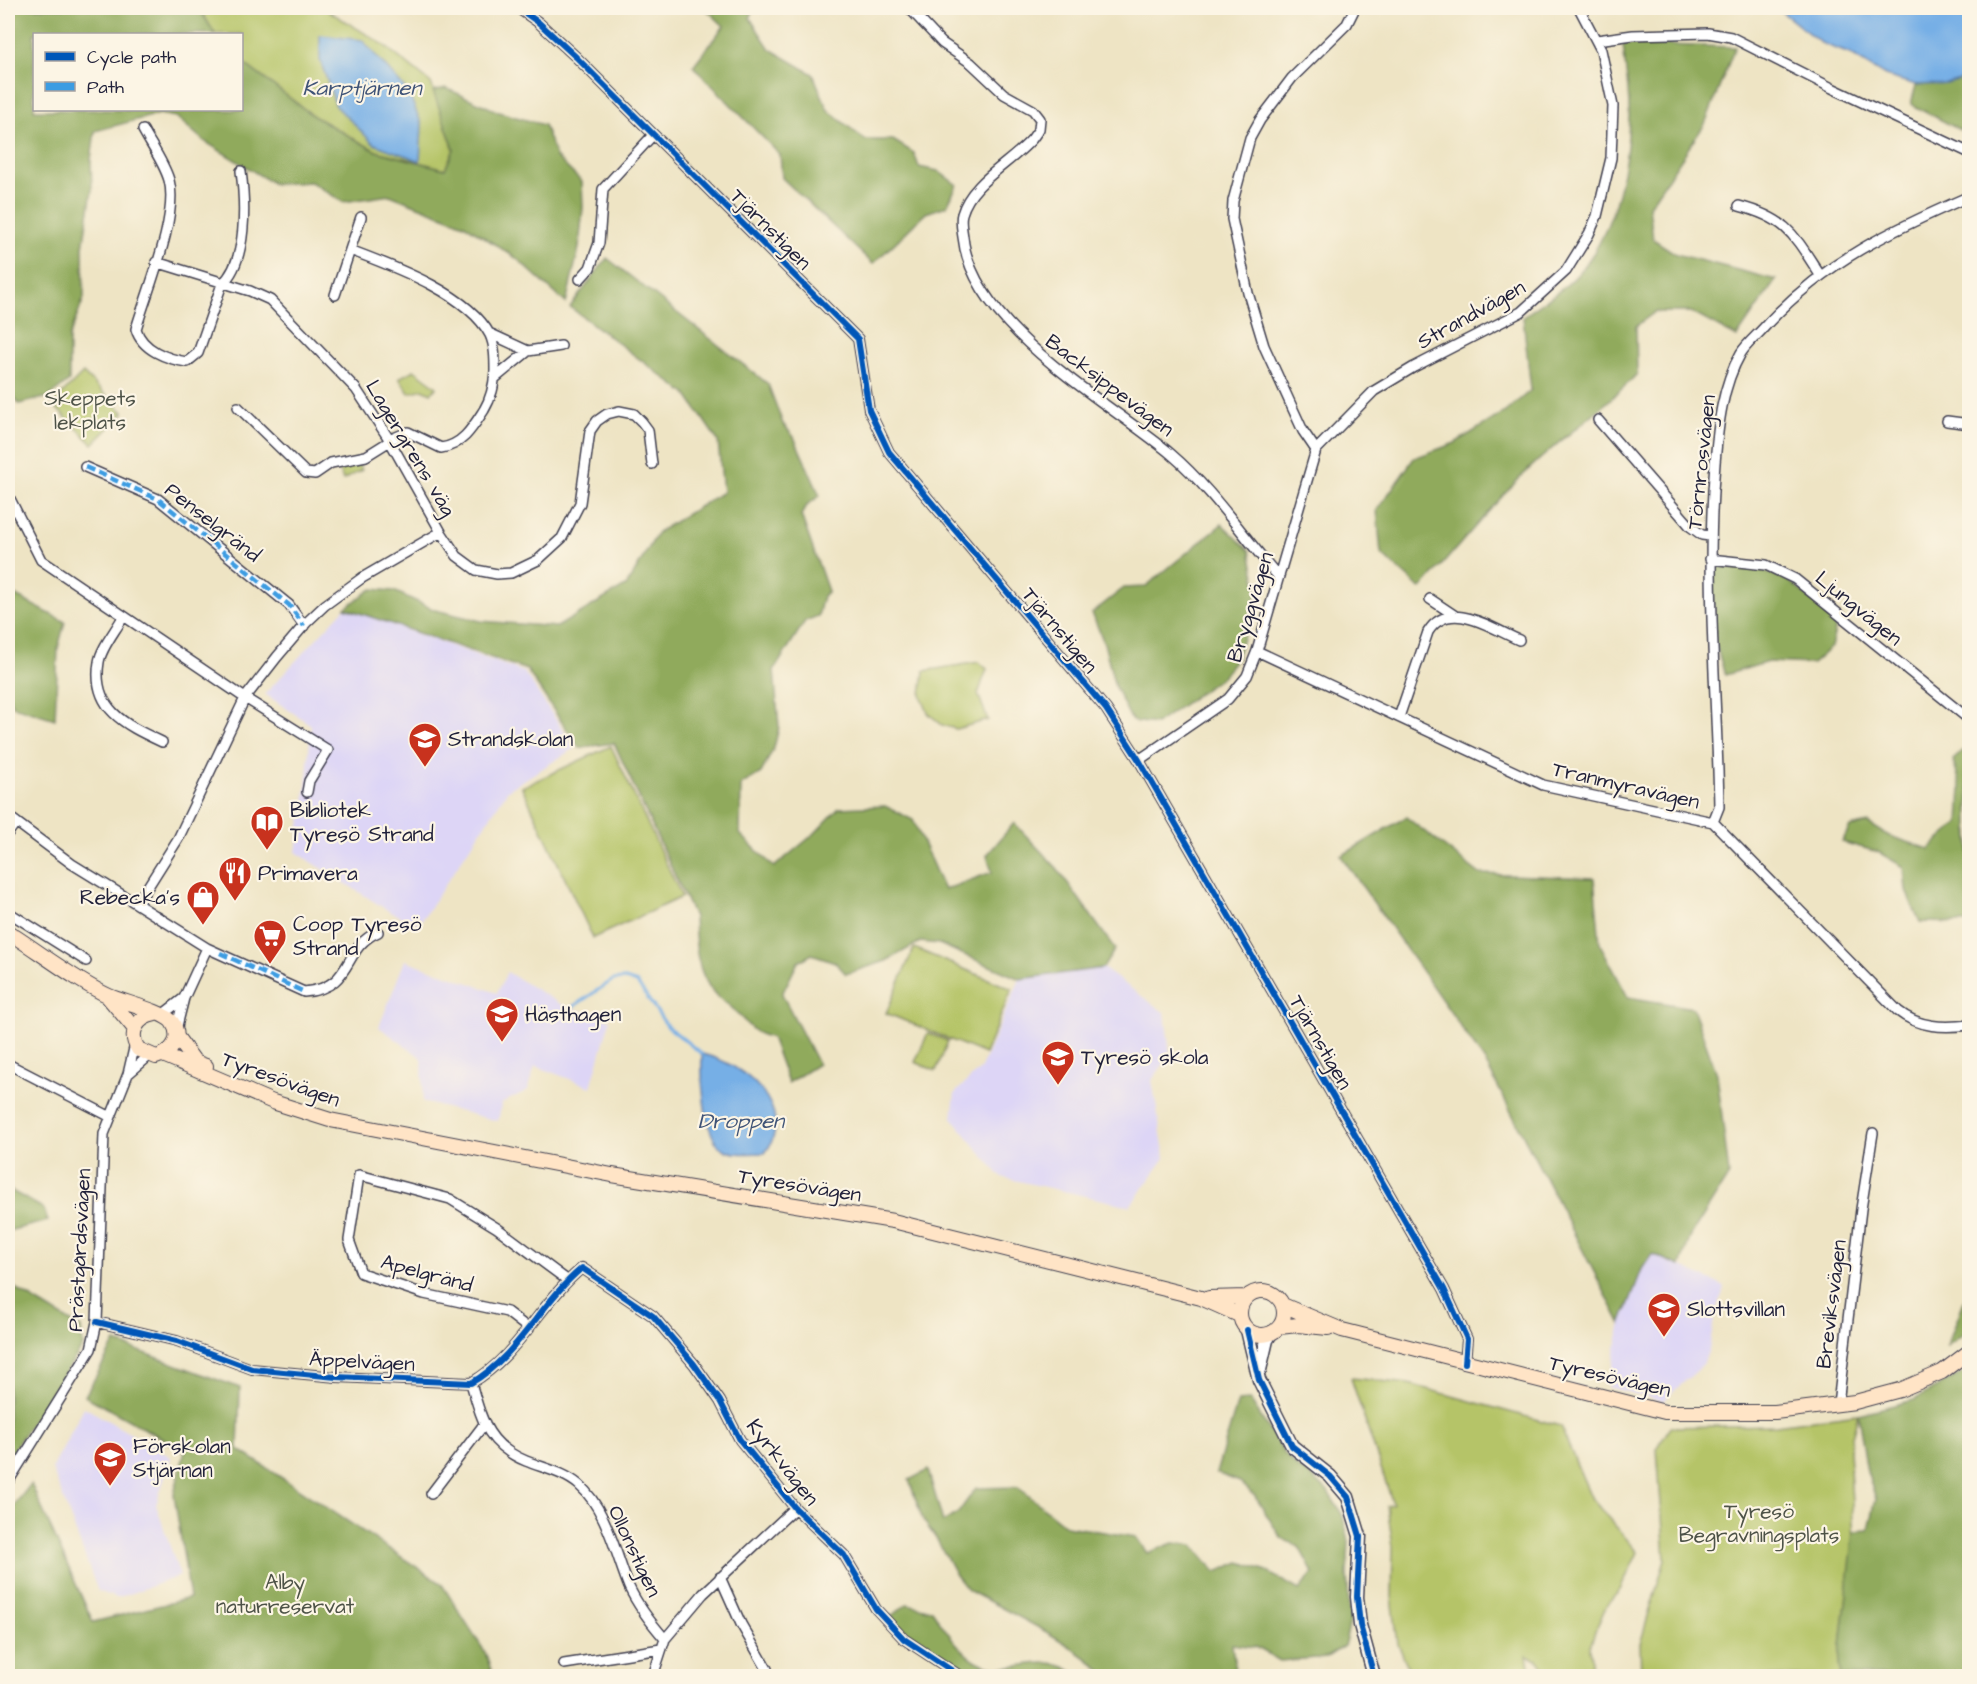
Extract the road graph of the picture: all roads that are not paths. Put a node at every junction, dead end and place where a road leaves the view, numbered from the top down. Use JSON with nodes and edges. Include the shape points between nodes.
{"nodes":[{"id":1,"x":518,"y":8,"type":"edge"},
{"id":2,"x":909,"y":8,"type":"edge"},
{"id":3,"x":1355,"y":8,"type":"edge"},
{"id":4,"x":1579,"y":8,"type":"edge"},
{"id":5,"x":1597,"y":40,"type":"junction"},
{"id":6,"x":143,"y":130,"type":"dead end"},
{"id":7,"x":653,"y":135,"type":"junction"},
{"id":8,"x":1970,"y":153,"type":"edge"},
{"id":9,"x":241,"y":171,"type":"dead end"},
{"id":10,"x":1970,"y":196,"type":"edge"},
{"id":11,"x":1739,"y":206,"type":"dead end"},
{"id":12,"x":361,"y":217,"type":"dead end"},
{"id":13,"x":350,"y":250,"type":"junction"},
{"id":14,"x":156,"y":262,"type":"junction"},
{"id":15,"x":1820,"y":275,"type":"junction"},
{"id":16,"x":580,"y":279,"type":"dead end"},
{"id":17,"x":222,"y":284,"type":"junction"},
{"id":18,"x":335,"y":295,"type":"dead end"},
{"id":19,"x":489,"y":333,"type":"junction"},
{"id":20,"x":561,"y":346,"type":"dead end"},
{"id":21,"x":528,"y":351,"type":"junction"},
{"id":22,"x":494,"y":379,"type":"junction"},
{"id":23,"x":238,"y":407,"type":"dead end"},
{"id":24,"x":1598,"y":420,"type":"dead end"},
{"id":25,"x":1947,"y":421,"type":"dead end"},
{"id":26,"x":1970,"y":424,"type":"edge"},
{"id":27,"x":389,"y":441,"type":"junction"},
{"id":28,"x":1316,"y":450,"type":"junction"},
{"id":29,"x":652,"y":464,"type":"dead end"},
{"id":30,"x":85,"y":467,"type":"dead end"},
{"id":31,"x":8,"y":495,"type":"edge"},
{"id":32,"x":441,"y":532,"type":"junction"},
{"id":33,"x":1710,"y":536,"type":"junction"},
{"id":34,"x":1710,"y":560,"type":"junction"},
{"id":35,"x":1278,"y":576,"type":"junction"},
{"id":36,"x":1430,"y":599,"type":"dead end"},
{"id":37,"x":1454,"y":615,"type":"junction"},
{"id":38,"x":123,"y":617,"type":"junction"},
{"id":39,"x":304,"y":627,"type":"junction"},
{"id":40,"x":1519,"y":640,"type":"dead end"},
{"id":41,"x":1257,"y":651,"type":"junction"},
{"id":42,"x":245,"y":698,"type":"junction"},
{"id":43,"x":1399,"y":717,"type":"junction"},
{"id":44,"x":1970,"y":720,"type":"edge"},
{"id":45,"x":162,"y":742,"type":"dead end"},
{"id":46,"x":1138,"y":760,"type":"junction"},
{"id":47,"x":307,"y":792,"type":"dead end"},
{"id":48,"x":12,"y":819,"type":"edge"},
{"id":49,"x":1713,"y":822,"type":"junction"},
{"id":50,"x":8,"y":833,"type":"edge"},
{"id":51,"x":138,"y":904,"type":"junction"},
{"id":52,"x":8,"y":912,"type":"edge"},
{"id":53,"x":8,"y":932,"type":"edge"},
{"id":54,"x":378,"y":932,"type":"dead end"},
{"id":55,"x":207,"y":948,"type":"junction"},
{"id":56,"x":86,"y":961,"type":"dead end"},
{"id":57,"x":107,"y":995,"type":"junction"},
{"id":58,"x":184,"y":998,"type":"junction"},
{"id":59,"x":158,"y":1014,"type":"junction"},
{"id":60,"x":1970,"y":1026,"type":"edge"},
{"id":61,"x":134,"y":1028,"type":"junction"},
{"id":62,"x":176,"y":1033,"type":"junction"},
{"id":63,"x":135,"y":1044,"type":"junction"},
{"id":64,"x":156,"y":1056,"type":"junction"},
{"id":65,"x":8,"y":1064,"type":"edge"},
{"id":66,"x":128,"y":1074,"type":"junction"},
{"id":67,"x":109,"y":1116,"type":"junction"},
{"id":68,"x":1873,"y":1132,"type":"dead end"},
{"id":69,"x":388,"y":1133,"type":"junction"},
{"id":70,"x":567,"y":1280,"type":"junction"},
{"id":71,"x":1246,"y":1297,"type":"junction"},
{"id":72,"x":1201,"y":1298,"type":"junction"},
{"id":73,"x":1283,"y":1305,"type":"junction"},
{"id":74,"x":1239,"y":1315,"type":"junction"},
{"id":75,"x":97,"y":1322,"type":"junction"},
{"id":76,"x":529,"y":1329,"type":"junction"},
{"id":77,"x":1247,"y":1330,"type":"junction"},
{"id":78,"x":1276,"y":1330,"type":"junction"},
{"id":79,"x":1342,"y":1330,"type":"junction"},
{"id":80,"x":1970,"y":1351,"type":"edge"},
{"id":81,"x":1465,"y":1363,"type":"junction"},
{"id":82,"x":1259,"y":1380,"type":"junction"},
{"id":83,"x":471,"y":1383,"type":"junction"},
{"id":84,"x":1838,"y":1404,"type":"junction"},
{"id":85,"x":485,"y":1423,"type":"junction"},
{"id":86,"x":8,"y":1482,"type":"edge"},
{"id":87,"x":431,"y":1494,"type":"dead end"},
{"id":88,"x":795,"y":1508,"type":"junction"},
{"id":89,"x":720,"y":1577,"type":"junction"},
{"id":90,"x":663,"y":1644,"type":"junction"},
{"id":91,"x":564,"y":1664,"type":"dead end"},
{"id":92,"x":653,"y":1677,"type":"edge"},
{"id":93,"x":766,"y":1677,"type":"edge"},
{"id":94,"x":960,"y":1677,"type":"edge"},
{"id":95,"x":1374,"y":1677,"type":"edge"}],
"edges":[{"from":1,"to":7,"type":"street","name":"Tjärnstigen","via":[[546,28]]},
{"from":2,"to":35,"type":"street","name":"Backsippevägen","via":[[942,43],[1040,119],[1032,139],[973,192],[961,215],[964,251],[973,277],[1035,352],[1172,455],[1222,507]]},
{"from":3,"to":28,"type":"street","via":[[1347,24],[1292,78],[1260,120],[1250,138],[1233,201],[1232,219],[1245,283],[1264,346],[1303,431]]},
{"from":4,"to":5,"type":"street","name":"Strandvägen"},
{"from":5,"to":8,"type":"street","via":[[1708,33],[1731,37]]},
{"from":5,"to":28,"type":"street","name":"Strandvägen","via":[[1613,106],[1614,137],[1597,216],[1566,271],[1521,312],[1374,391]]},
{"from":6,"to":14,"type":"street","via":[[169,180],[168,224]]},
{"from":7,"to":16,"type":"street","via":[[603,189],[599,243],[590,268]]},
{"from":7,"to":46,"type":"street","name":"Tjärnstigen","via":[[858,339],[869,410],[889,452],[1106,709]]},
{"from":9,"to":17,"type":"street","via":[[242,240],[229,278]]},
{"from":10,"to":15,"type":"street","name":"Törnrosvägen","via":[[1893,230]]},
{"from":11,"to":15,"type":"street","via":[[1786,226]]},
{"from":12,"to":13,"type":"street"},
{"from":13,"to":18,"type":"street"},
{"from":13,"to":19,"type":"street","via":[[428,284],[458,303]]},
{"from":14,"to":17,"type":"street"},
{"from":14,"to":17,"type":"street","via":[[136,329],[138,337],[172,360],[187,362],[198,353]]},
{"from":15,"to":33,"type":"street","name":"Törnrosvägen","via":[[1788,302],[1741,353],[1724,394]]},
{"from":17,"to":27,"type":"street","name":"Lagergrens väg","via":[[270,300],[356,389]]},
{"from":19,"to":21,"type":"street"},
{"from":19,"to":22,"type":"street","via":[[495,353]]},
{"from":20,"to":21,"type":"street"},
{"from":21,"to":22,"type":"street"},
{"from":22,"to":27,"type":"street","via":[[491,399],[461,440],[450,447],[435,447],[408,432]]},
{"from":23,"to":27,"type":"street","via":[[306,473],[315,474],[332,463],[366,456]]},
{"from":24,"to":33,"type":"street","via":[[1691,527]]},
{"from":25,"to":26,"type":"street"},
{"from":27,"to":32,"type":"street","name":"Lagergrens väg"},
{"from":28,"to":35,"type":"street","name":"Bryggvägen"},
{"from":29,"to":32,"type":"street","via":[[648,430],[642,422],[634,414],[607,414],[590,431],[584,487],[574,520],[562,538],[538,560],[511,573],[476,570],[457,556]]},
{"from":30,"to":39,"type":"street","name":"Penselgränd","via":[[158,499],[289,605]]},
{"from":31,"to":38,"type":"street","via":[[40,561]]},
{"from":32,"to":39,"type":"street","name":"Lagergrens väg","via":[[362,578],[325,605]]},
{"from":33,"to":34,"type":"street","name":"Törnrosvägen"},
{"from":34,"to":44,"type":"street","name":"Ljungvägen","via":[[1766,565],[1795,579]]},
{"from":34,"to":49,"type":"street","name":"Törnrosvägen","via":[[1719,807]]},
{"from":35,"to":41,"type":"street","name":"Bryggvägen"},
{"from":36,"to":37,"type":"street"},
{"from":37,"to":40,"type":"street"},
{"from":37,"to":43,"type":"street","via":[[1443,616],[1428,632]]},
{"from":38,"to":42,"type":"street"},
{"from":38,"to":45,"type":"street","via":[[99,662],[106,704],[122,723]]},
{"from":39,"to":42,"type":"street","name":"Lagergrens väg"},
{"from":41,"to":43,"type":"street","name":"Tranmyravägen"},
{"from":41,"to":46,"type":"street","name":"Bryggvägen","via":[[1247,676],[1228,699]]},
{"from":42,"to":47,"type":"street","via":[[328,750],[309,781]]},
{"from":42,"to":51,"type":"street","name":"Lagergrens väg","via":[[178,839]]},
{"from":43,"to":49,"type":"street","name":"Tranmyravägen","via":[[1543,785]]},
{"from":46,"to":81,"type":"street","name":"Tjärnstigen","via":[[1444,1289],[1467,1339]]},
{"from":48,"to":50,"type":"street"},
{"from":48,"to":51,"type":"street","via":[[72,864]]},
{"from":49,"to":60,"type":"street","name":"Tranmyravägen","via":[[1898,1011],[1921,1024]]},
{"from":51,"to":55,"type":"street"},
{"from":52,"to":56,"type":"street"},
{"from":53,"to":57,"type":"main road","name":"Tyresövägen"},
{"from":54,"to":55,"type":"street","via":[[358,947],[336,982],[304,993]]},
{"from":55,"to":58,"type":"street"},
{"from":57,"to":59,"type":"main road","name":"Tyresövägen"},
{"from":57,"to":61,"type":"main road","name":"Tyresövägen"},
{"from":58,"to":59,"type":"street"},
{"from":58,"to":62,"type":"street"},
{"from":59,"to":61,"type":"main road","via":[[142,1018]]},
{"from":59,"to":62,"type":"main road","name":"Tyresövägen","via":[[172,1023]]},
{"from":61,"to":63,"type":"main road"},
{"from":62,"to":64,"type":"main road","via":[[171,1050]]},
{"from":62,"to":69,"type":"main road","name":"Tyresövägen","via":[[195,1062],[274,1095]]},
{"from":63,"to":64,"type":"main road","name":"Tyresövägen"},
{"from":63,"to":66,"type":"street","name":"Prästgårdsvägen"},
{"from":64,"to":66,"type":"street","name":"Prästgårdsvägen"},
{"from":64,"to":69,"type":"main road","name":"Tyresövägen","via":[[273,1102]]},
{"from":65,"to":67,"type":"street"},
{"from":66,"to":67,"type":"street","name":"Prästgårdsvägen"},
{"from":67,"to":75,"type":"street","name":"Prästgårdsvägen","via":[[104,1134]]},
{"from":68,"to":84,"type":"street","name":"Breviksvägen"},
{"from":69,"to":72,"type":"main road","name":"Tyresövägen","via":[[893,1221]]},
{"from":70,"to":76,"type":"street"},
{"from":70,"to":76,"type":"street","name":"Apelgränd","via":[[450,1199],[359,1175],[349,1240],[361,1273],[424,1294],[507,1312]]},
{"from":70,"to":88,"type":"street","name":"Kyrkvägen","via":[[582,1268],[653,1316],[694,1364],[720,1401],[740,1440]]},
{"from":71,"to":72,"type":"main road","name":"Tyresövägen"},
{"from":71,"to":73,"type":"main road","name":"Tyresövägen","via":[[1256,1291],[1267,1291]]},
{"from":71,"to":74,"type":"main road"},
{"from":72,"to":74,"type":"main road","name":"Tyresövägen"},
{"from":73,"to":78,"type":"main road","via":[[1283,1319]]},
{"from":73,"to":79,"type":"main road","name":"Tyresövägen"},
{"from":74,"to":77,"type":"main road"},
{"from":75,"to":83,"type":"street","name":"Äppelvägen","via":[[177,1341],[252,1369]]},
{"from":75,"to":86,"type":"street","name":"Prästgårdsvägen","via":[[91,1349]]},
{"from":76,"to":83,"type":"street","via":[[486,1374]]},
{"from":77,"to":78,"type":"main road","name":"Tyresövägen","via":[[1258,1335]]},
{"from":77,"to":82,"type":"street"},
{"from":78,"to":79,"type":"main road","name":"Tyresövägen","via":[[1298,1325]]},
{"from":78,"to":82,"type":"street","via":[[1265,1346]]},
{"from":79,"to":81,"type":"main road","name":"Tyresövägen"},
{"from":80,"to":84,"type":"main road","name":"Tyresövägen","via":[[1942,1372],[1900,1390]]},
{"from":81,"to":84,"type":"main road","name":"Tyresövägen","via":[[1665,1412],[1775,1412]]},
{"from":82,"to":95,"type":"street","via":[[1292,1446],[1330,1476],[1348,1497],[1360,1536],[1360,1625]]},
{"from":83,"to":85,"type":"street","name":"Ollonstigen"},
{"from":85,"to":87,"type":"street"},
{"from":85,"to":90,"type":"street","name":"Ollonstigen","via":[[492,1440],[509,1452],[580,1485],[603,1518],[630,1589]]},
{"from":88,"to":89,"type":"street"},
{"from":88,"to":94,"type":"street","name":"Kyrkvägen","via":[[844,1555],[876,1609],[904,1639]]},
{"from":89,"to":90,"type":"street"},
{"from":89,"to":93,"type":"street","via":[[767,1669]]},
{"from":90,"to":91,"type":"street"},
{"from":90,"to":92,"type":"street"}]}
